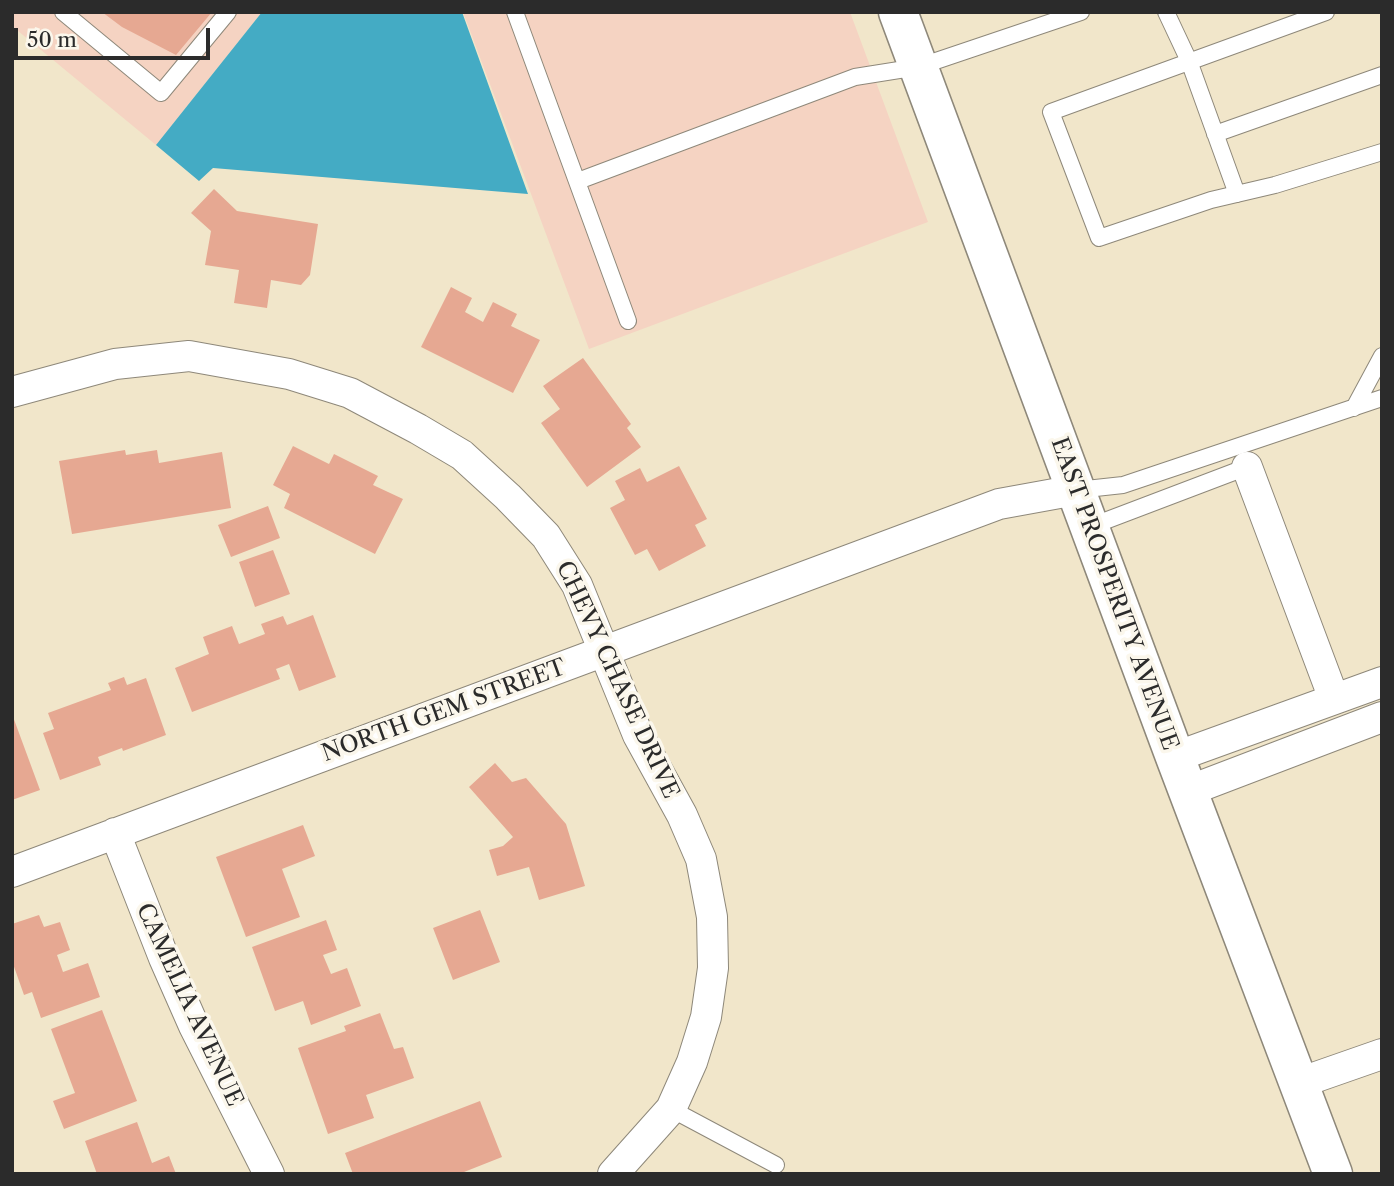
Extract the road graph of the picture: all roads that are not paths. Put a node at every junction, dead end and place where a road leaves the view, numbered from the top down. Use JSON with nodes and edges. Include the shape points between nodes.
{"nodes":[{"id":1,"x":64,"y":12,"type":"edge"},
{"id":2,"x":229,"y":12,"type":"edge"},
{"id":3,"x":515,"y":12,"type":"edge"},
{"id":4,"x":898,"y":12,"type":"edge"},
{"id":5,"x":1080,"y":12,"type":"edge"},
{"id":6,"x":1167,"y":12,"type":"edge"},
{"id":7,"x":1326,"y":12,"type":"edge"},
{"id":8,"x":1189,"y":61,"type":"junction"},
{"id":9,"x":918,"y":67,"type":"junction"},
{"id":10,"x":1382,"y":75,"type":"edge"},
{"id":11,"x":1215,"y":134,"type":"junction"},
{"id":12,"x":1382,"y":152,"type":"edge"},
{"id":13,"x":578,"y":181,"type":"junction"},
{"id":14,"x":1237,"y":194,"type":"junction"},
{"id":15,"x":628,"y":321,"type":"dead end"},
{"id":16,"x":1382,"y":356,"type":"edge"},
{"id":17,"x":12,"y":392,"type":"edge"},
{"id":18,"x":1382,"y":398,"type":"edge"},
{"id":19,"x":1354,"y":408,"type":"junction"},
{"id":20,"x":1247,"y":467,"type":"joint"},
{"id":21,"x":1076,"y":490,"type":"junction"},
{"id":22,"x":1089,"y":527,"type":"junction"},
{"id":23,"x":605,"y":651,"type":"junction"},
{"id":24,"x":1382,"y":682,"type":"edge"},
{"id":25,"x":1334,"y":699,"type":"junction"},
{"id":26,"x":1382,"y":717,"type":"edge"},
{"id":27,"x":1181,"y":774,"type":"junction"},
{"id":28,"x":115,"y":833,"type":"junction"},
{"id":29,"x":12,"y":872,"type":"edge"},
{"id":30,"x":1382,"y":1054,"type":"edge"},
{"id":31,"x":1299,"y":1083,"type":"junction"},
{"id":32,"x":671,"y":1109,"type":"junction"},
{"id":33,"x":776,"y":1165,"type":"dead end"},
{"id":34,"x":269,"y":1174,"type":"edge"},
{"id":35,"x":613,"y":1174,"type":"edge"},
{"id":36,"x":1333,"y":1174,"type":"edge"}],
"edges":[{"from":1,"to":2,"type":"lane","via":[[161,93]]},
{"from":3,"to":13,"type":"lane"},
{"from":4,"to":9,"type":"main road","name":"EAST PROSPERITY AVENUE"},
{"from":5,"to":9,"type":"lane"},
{"from":6,"to":8,"type":"lane"},
{"from":7,"to":8,"type":"lane"},
{"from":8,"to":11,"type":"lane"},
{"from":8,"to":14,"type":"lane","via":[[1051,112],[1099,239]]},
{"from":9,"to":13,"type":"lane","via":[[855,77]]},
{"from":9,"to":21,"type":"main road","name":"EAST PROSPERITY AVENUE"},
{"from":10,"to":11,"type":"lane"},
{"from":11,"to":14,"type":"lane"},
{"from":12,"to":14,"type":"lane"},
{"from":13,"to":15,"type":"lane"},
{"from":16,"to":19,"type":"lane"},
{"from":17,"to":23,"type":"street","name":"CHEVY CHASE DRIVE","via":[[115,364],[189,356],[289,374],[350,393],[462,455],[509,497],[553,546],[577,585]]},
{"from":18,"to":19,"type":"lane"},
{"from":19,"to":21,"type":"lane","via":[[1123,485]]},
{"from":20,"to":22,"type":"lane"},
{"from":20,"to":25,"type":"street"},
{"from":21,"to":22,"type":"main road","name":"EAST PROSPERITY AVENUE"},
{"from":21,"to":23,"type":"street","name":"NORTH GEM STREET","via":[[999,504]]},
{"from":22,"to":27,"type":"main road","name":"EAST PROSPERITY AVENUE"},
{"from":23,"to":28,"type":"street","name":"NORTH GEM STREET"},
{"from":23,"to":32,"type":"street","name":"CHEVY CHASE DRIVE","via":[[638,735],[701,859],[712,917],[713,968],[706,1017]]},
{"from":24,"to":25,"type":"street"},
{"from":25,"to":27,"type":"street"},
{"from":26,"to":27,"type":"street"},
{"from":27,"to":31,"type":"main road","name":"EAST PROSPERITY AVENUE"},
{"from":28,"to":29,"type":"street","name":"NORTH GEM STREET"},
{"from":28,"to":34,"type":"street","name":"CAMELIA AVENUE","via":[[194,1026]]},
{"from":30,"to":31,"type":"street"},
{"from":31,"to":36,"type":"main road","name":"EAST PROSPERITY AVENUE"},
{"from":32,"to":33,"type":"lane"},
{"from":32,"to":35,"type":"street","name":"CHEVY CHASE DRIVE"}]}
